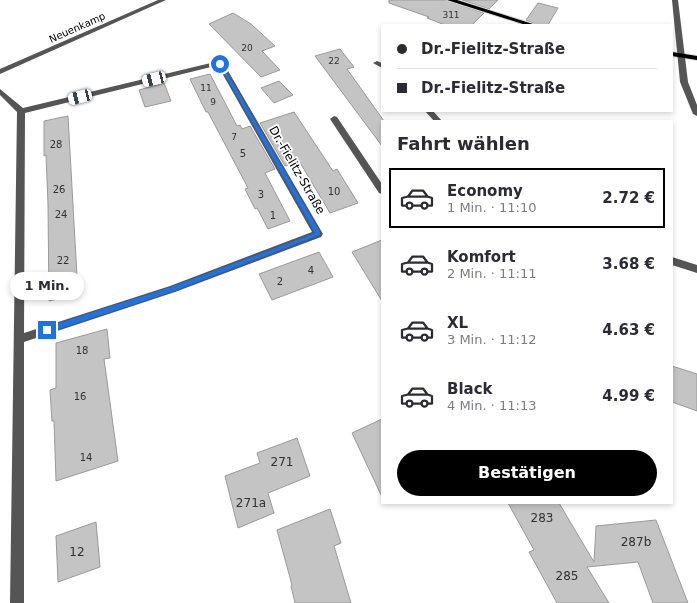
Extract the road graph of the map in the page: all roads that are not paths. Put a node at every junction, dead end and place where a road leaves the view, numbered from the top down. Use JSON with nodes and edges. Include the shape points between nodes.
{"nodes":[{"id":1,"x":163,"y":0,"type":"edge"},
{"id":2,"x":450,"y":0,"type":"edge"},
{"id":3,"x":675,"y":0,"type":"edge"},
{"id":4,"x":530,"y":24,"type":"edge"},
{"id":5,"x":673,"y":54,"type":"edge"},
{"id":6,"x":682,"y":56,"type":"junction"},
{"id":7,"x":697,"y":58,"type":"edge"},
{"id":8,"x":0,"y":72,"type":"edge"},
{"id":9,"x":0,"y":91,"type":"edge"},
{"id":10,"x":21,"y":112,"type":"junction"},
{"id":11,"x":430,"y":112,"type":"edge"},
{"id":12,"x":697,"y":114,"type":"edge"},
{"id":13,"x":334,"y":119,"type":"dead end"},
{"id":14,"x":437,"y":120,"type":"edge"},
{"id":15,"x":381,"y":190,"type":"edge"},
{"id":16,"x":673,"y":261,"type":"edge"},
{"id":17,"x":697,"y":269,"type":"edge"},
{"id":18,"x":19,"y":339,"type":"junction"},
{"id":19,"x":17,"y":603,"type":"edge"}],
"edges":[{"from":1,"to":8,"type":"street","name":"Neuenkamp"},
{"from":2,"to":4,"type":"main road"},
{"from":3,"to":6,"type":"street"},
{"from":5,"to":6,"type":"main road"},
{"from":6,"to":7,"type":"main road"},
{"from":6,"to":12,"type":"street","via":[[684,82]]},
{"from":9,"to":10,"type":"street"},
{"from":10,"to":18,"type":"street"},
{"from":10,"to":18,"type":"street","name":"Dr.-Fielitz-Straße","via":[[220,64],[318,234],[172,289]]},
{"from":11,"to":14,"type":"street"},
{"from":13,"to":15,"type":"street"},
{"from":16,"to":17,"type":"street"},
{"from":18,"to":19,"type":"street"}]}
